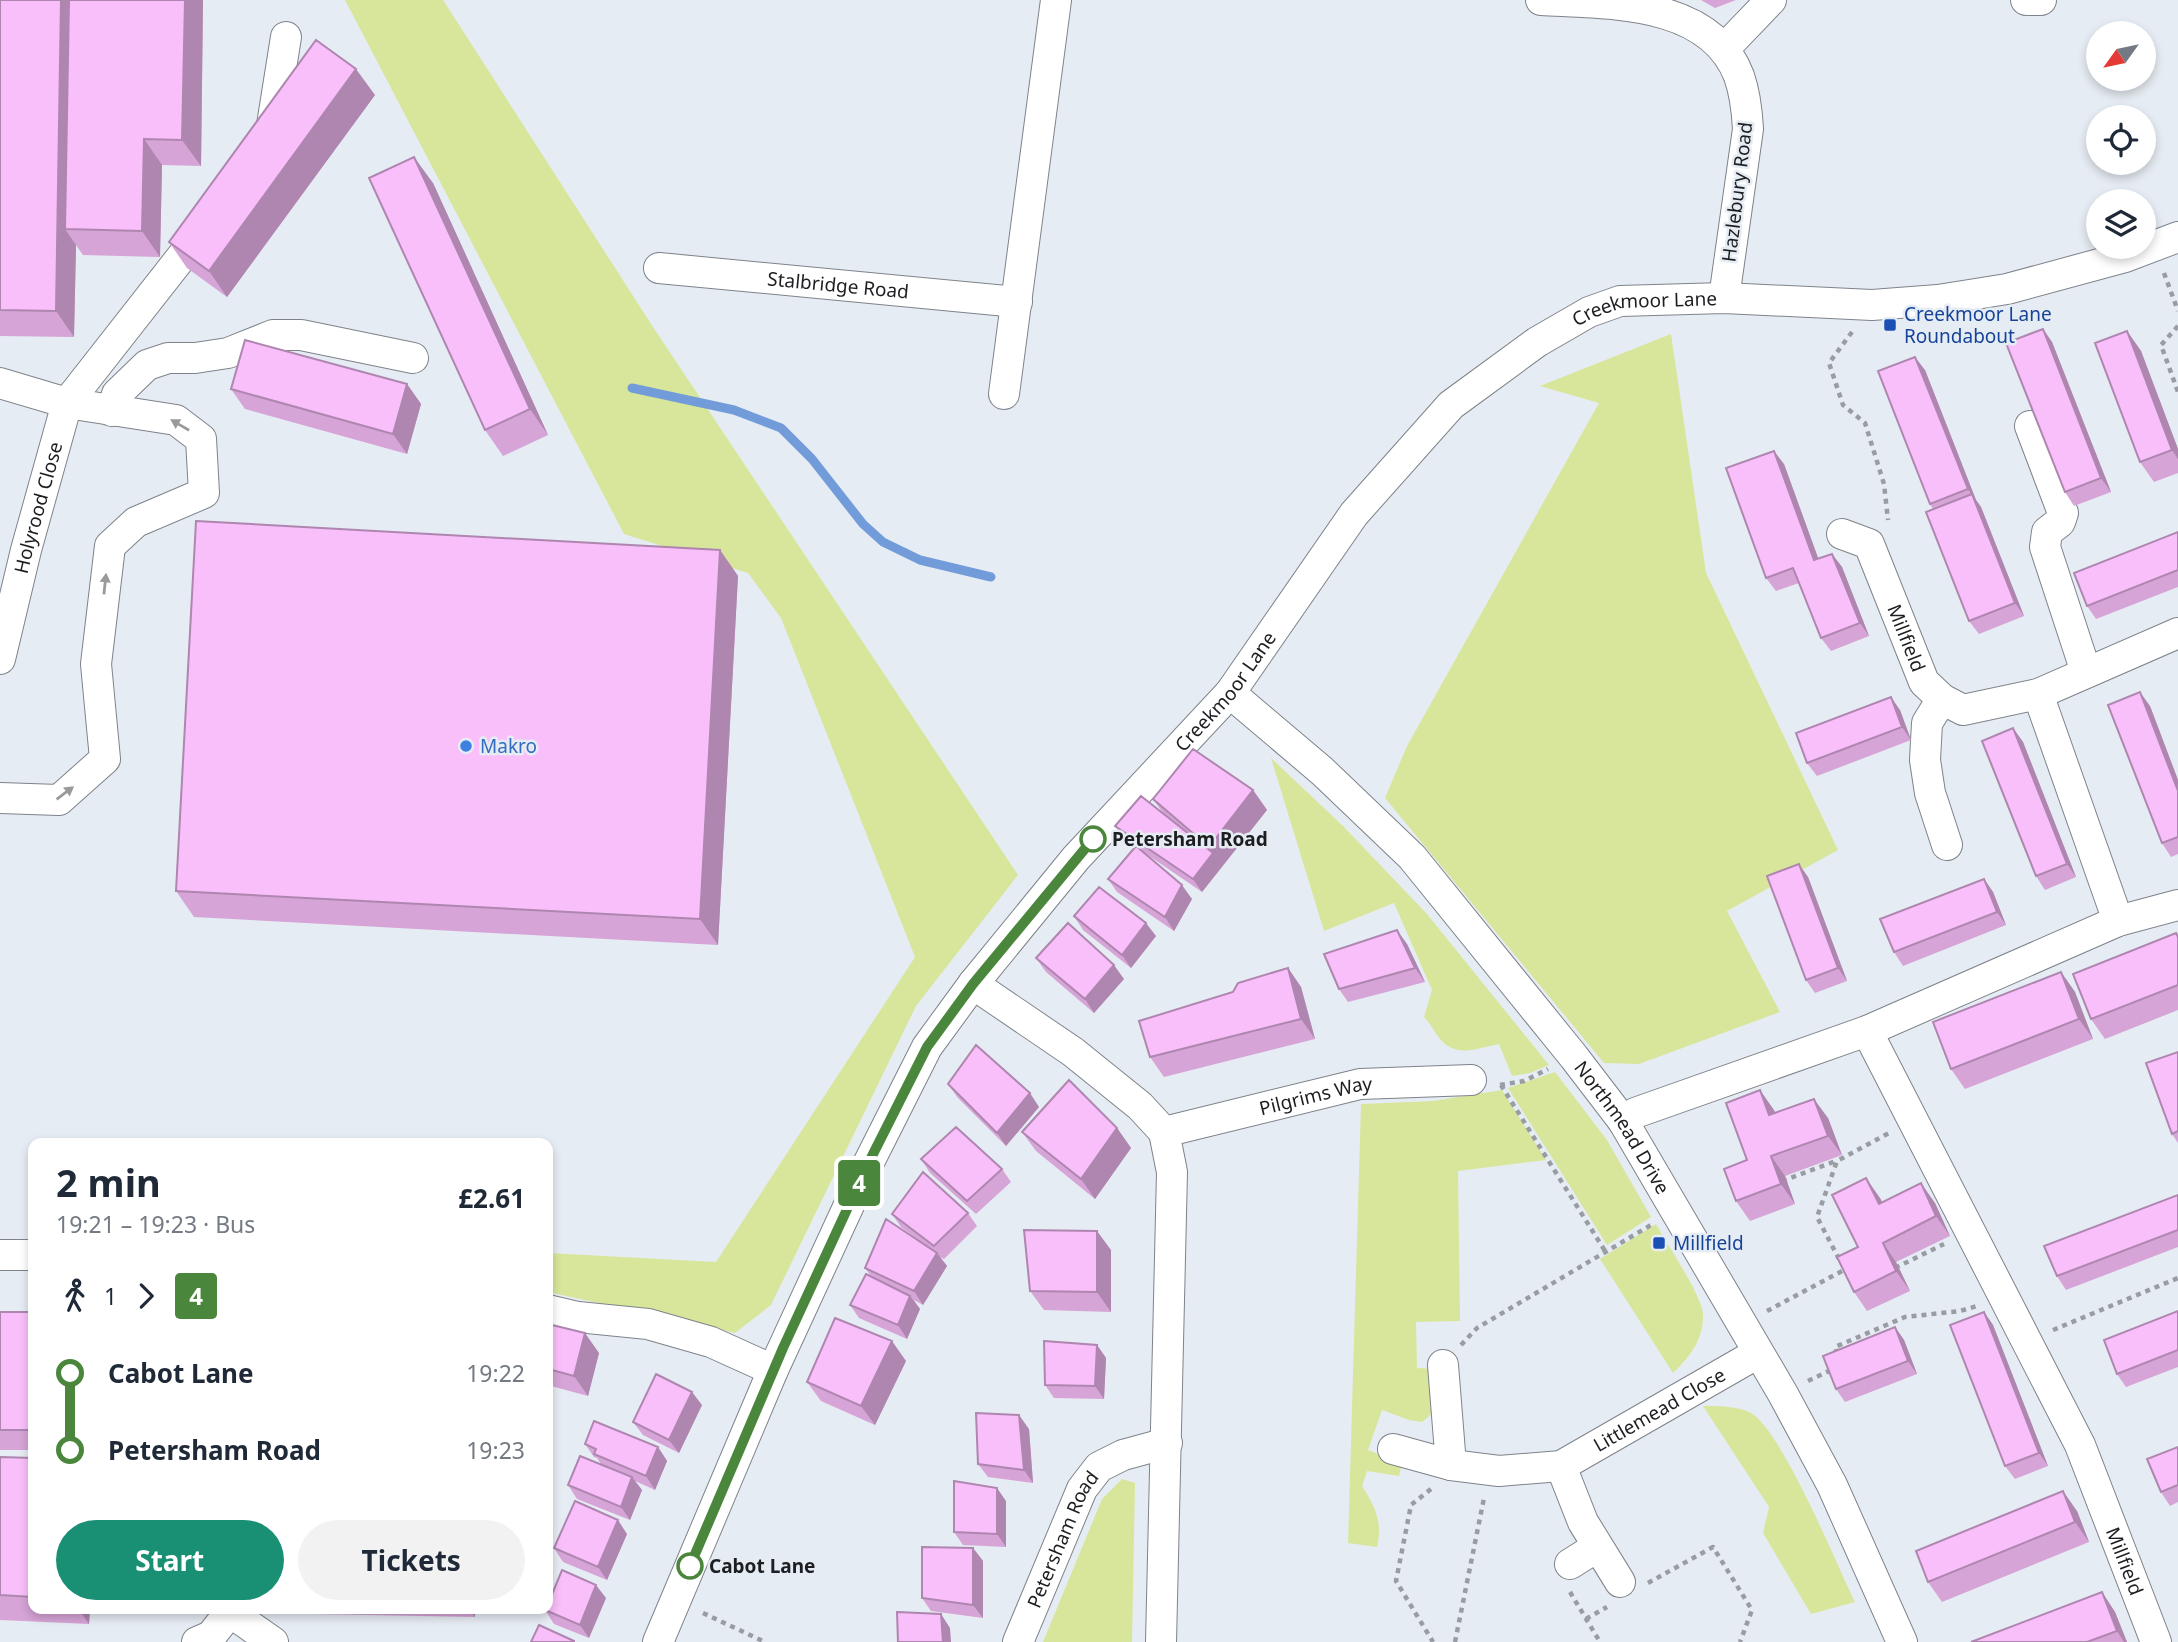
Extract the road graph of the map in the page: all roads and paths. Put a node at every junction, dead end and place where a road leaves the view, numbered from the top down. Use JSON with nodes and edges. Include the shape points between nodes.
{"nodes":[{"id":1,"x":1056,"y":0,"type":"edge"},
{"id":2,"x":1541,"y":0,"type":"edge"},
{"id":3,"x":1770,"y":0,"type":"edge"},
{"id":4,"x":2026,"y":0,"type":"edge"},
{"id":5,"x":2041,"y":0,"type":"edge"},
{"id":6,"x":286,"y":37,"type":"dead end"},
{"id":7,"x":1724,"y":49,"type":"junction"},
{"id":8,"x":257,"y":152,"type":"edge"},
{"id":9,"x":218,"y":207,"type":"edge"},
{"id":10,"x":2171,"y":245,"type":"edge"},
{"id":11,"x":659,"y":268,"type":"dead end"},
{"id":12,"x":1724,"y":298,"type":"junction"},
{"id":13,"x":1017,"y":302,"type":"junction"},
{"id":14,"x":2178,"y":311,"type":"edge"},
{"id":15,"x":2178,"y":326,"type":"edge"},
{"id":16,"x":1853,"y":331,"type":"dead end"},
{"id":17,"x":413,"y":358,"type":"dead end"},
{"id":18,"x":0,"y":383,"type":"edge"},
{"id":19,"x":2178,"y":392,"type":"edge"},
{"id":20,"x":1004,"y":394,"type":"dead end"},
{"id":21,"x":67,"y":403,"type":"junction"},
{"id":22,"x":112,"y":411,"type":"junction"},
{"id":23,"x":2030,"y":426,"type":"edge"},
{"id":24,"x":1867,"y":535,"type":"joint"},
{"id":25,"x":2178,"y":633,"type":"edge"},
{"id":26,"x":0,"y":659,"type":"edge"},
{"id":27,"x":2086,"y":673,"type":"junction"},
{"id":28,"x":1230,"y":693,"type":"junction"},
{"id":29,"x":2038,"y":694,"type":"junction"},
{"id":30,"x":1942,"y":699,"type":"junction"},
{"id":31,"x":0,"y":798,"type":"edge"},
{"id":32,"x":1947,"y":845,"type":"dead end"},
{"id":33,"x":2178,"y":905,"type":"edge"},
{"id":34,"x":2118,"y":921,"type":"junction"},
{"id":35,"x":973,"y":984,"type":"junction"},
{"id":36,"x":1867,"y":1031,"type":"junction"},
{"id":37,"x":1574,"y":1057,"type":"junction"},
{"id":38,"x":1471,"y":1080,"type":"joint"},
{"id":39,"x":1502,"y":1085,"type":"junction"},
{"id":40,"x":1623,"y":1121,"type":"junction"},
{"id":41,"x":1913,"y":1121,"type":"junction"},
{"id":42,"x":1164,"y":1132,"type":"junction"},
{"id":43,"x":1837,"y":1161,"type":"junction"},
{"id":44,"x":1775,"y":1184,"type":"edge"},
{"id":45,"x":1676,"y":1211,"type":"junction"},
{"id":46,"x":1970,"y":1231,"type":"junction"},
{"id":47,"x":1605,"y":1251,"type":"junction"},
{"id":48,"x":0,"y":1255,"type":"edge"},
{"id":49,"x":28,"y":1255,"type":"edge"},
{"id":50,"x":1889,"y":1271,"type":"edge"},
{"id":51,"x":2178,"y":1279,"type":"edge"},
{"id":52,"x":2004,"y":1298,"type":"junction"},
{"id":53,"x":553,"y":1311,"type":"edge"},
{"id":54,"x":1741,"y":1325,"type":"junction"},
{"id":55,"x":2026,"y":1341,"type":"junction"},
{"id":56,"x":1758,"y":1353,"type":"junction"},
{"id":57,"x":1443,"y":1365,"type":"joint"},
{"id":58,"x":773,"y":1370,"type":"junction"},
{"id":59,"x":1783,"y":1394,"type":"junction"},
{"id":60,"x":1167,"y":1443,"type":"junction"},
{"id":61,"x":1393,"y":1449,"type":"dead end"},
{"id":62,"x":1451,"y":1465,"type":"junction"},
{"id":63,"x":1561,"y":1466,"type":"junction"},
{"id":64,"x":1490,"y":1470,"type":"junction"},
{"id":65,"x":1597,"y":1546,"type":"junction"},
{"id":66,"x":1570,"y":1564,"type":"dead end"},
{"id":67,"x":1628,"y":1586,"type":"joint"},
{"id":68,"x":675,"y":1600,"type":"junction"},
{"id":69,"x":228,"y":1614,"type":"edge"},
{"id":70,"x":236,"y":1614,"type":"edge"},
{"id":71,"x":197,"y":1642,"type":"edge"},
{"id":72,"x":273,"y":1642,"type":"edge"},
{"id":73,"x":658,"y":1642,"type":"edge"},
{"id":74,"x":765,"y":1642,"type":"edge"},
{"id":75,"x":1018,"y":1642,"type":"edge"},
{"id":76,"x":1161,"y":1642,"type":"edge"},
{"id":77,"x":1433,"y":1642,"type":"edge"},
{"id":78,"x":1455,"y":1642,"type":"edge"},
{"id":79,"x":1740,"y":1642,"type":"edge"},
{"id":80,"x":1902,"y":1642,"type":"edge"},
{"id":81,"x":2156,"y":1642,"type":"edge"}],
"edges":[{"from":1,"to":13,"type":"street"},
{"from":2,"to":7,"type":"street","name":"Hazlebury Road","via":[[1666,13],[1705,30]]},
{"from":3,"to":7,"type":"street"},
{"from":4,"to":5,"type":"street"},
{"from":6,"to":8,"type":"street","via":[[272,130]]},
{"from":7,"to":12,"type":"street","name":"Hazlebury Road","via":[[1739,75],[1748,129]]},
{"from":9,"to":21,"type":"street"},
{"from":10,"to":12,"type":"street","name":"Creekmoor Lane","via":[[2007,289],[1938,300],[1872,305]]},
{"from":10,"to":14,"type":"path"},
{"from":11,"to":13,"type":"street","name":"Stalbridge Road"},
{"from":12,"to":28,"type":"street","name":"Creekmoor Lane","via":[[1620,302],[1589,312],[1537,342],[1451,405],[1354,514]]},
{"from":13,"to":20,"type":"street"},
{"from":15,"to":19,"type":"path","via":[[2161,345]]},
{"from":16,"to":24,"type":"path","via":[[1829,363],[1843,405],[1865,423],[1884,484]]},
{"from":17,"to":22,"type":"street","via":[[301,335],[273,335],[228,353],[168,358],[147,365],[117,394]]},
{"from":18,"to":21,"type":"street"},
{"from":21,"to":22,"type":"street"},
{"from":21,"to":26,"type":"street","name":"Holyrood Close"},
{"from":31,"to":22,"type":"street","one_way":true,"via":[[59,800],[105,759],[96,664],[110,546],[136,522],[204,493],[201,439],[176,420]]},
{"from":23,"to":27,"type":"street","via":[[2063,513],[2048,532],[2045,547]]},
{"from":24,"to":30,"type":"street","name":"Millfield","via":[[1924,682]]},
{"from":25,"to":27,"type":"street"},
{"from":27,"to":29,"type":"street"},
{"from":28,"to":35,"type":"street","name":"Creekmoor Lane","via":[[1076,858]]},
{"from":28,"to":37,"type":"street","name":"Northmead Drive","via":[[1322,771],[1412,857]]},
{"from":29,"to":30,"type":"street","via":[[1963,710]]},
{"from":29,"to":34,"type":"street"},
{"from":30,"to":32,"type":"street","via":[[1927,723],[1925,760]]},
{"from":33,"to":34,"type":"street"},
{"from":34,"to":36,"type":"street"},
{"from":35,"to":42,"type":"street","via":[[1073,1052],[1140,1106]]},
{"from":35,"to":58,"type":"street","name":"Creekmoor Lane","via":[[927,1047]]},
{"from":36,"to":40,"type":"street"},
{"from":36,"to":41,"type":"street","name":"Millfield"},
{"from":37,"to":39,"type":"path","via":[[1524,1081]]},
{"from":37,"to":40,"type":"street","name":"Northmead Drive"},
{"from":38,"to":39,"type":"path"},
{"from":38,"to":42,"type":"street","name":"Pilgrims Way","via":[[1360,1084]]},
{"from":39,"to":47,"type":"path"},
{"from":40,"to":45,"type":"street","name":"Northmead Drive"},
{"from":41,"to":43,"type":"path"},
{"from":41,"to":46,"type":"street","name":"Millfield"},
{"from":42,"to":60,"type":"street","via":[[1172,1172]]},
{"from":43,"to":44,"type":"path"},
{"from":43,"to":54,"type":"path","via":[[1817,1217],[1845,1271]]},
{"from":45,"to":47,"type":"path"},
{"from":45,"to":54,"type":"street","name":"Northmead Drive"},
{"from":46,"to":50,"type":"path"},
{"from":46,"to":52,"type":"street","name":"Millfield"},
{"from":47,"to":57,"type":"path","via":[[1477,1328]]},
{"from":48,"to":49,"type":"street"},
{"from":51,"to":55,"type":"path"},
{"from":52,"to":55,"type":"street","name":"Millfield"},
{"from":52,"to":59,"type":"path","via":[[1960,1311],[1905,1317],[1835,1347],[1839,1363]]},
{"from":53,"to":58,"type":"street","via":[[648,1325],[711,1342]]},
{"from":54,"to":56,"type":"street","name":"Northmead Drive"},
{"from":55,"to":81,"type":"street","name":"Millfield","via":[[2080,1445]]},
{"from":56,"to":59,"type":"street","name":"Northmead Drive"},
{"from":56,"to":63,"type":"street","name":"Littlemead Close"},
{"from":57,"to":62,"type":"street"},
{"from":58,"to":68,"type":"street","name":"Creekmoor Lane"},
{"from":59,"to":80,"type":"street","name":"Northmead Drive","via":[[1832,1485]]},
{"from":60,"to":75,"type":"street","name":"Petersham Road","via":[[1099,1467],[1083,1489]]},
{"from":60,"to":76,"type":"street"},
{"from":61,"to":62,"type":"street","name":"Littlemead Close"},
{"from":62,"to":64,"type":"street","name":"Littlemead Close"},
{"from":62,"to":77,"type":"path","via":[[1411,1505],[1396,1581]]},
{"from":63,"to":64,"type":"street","name":"Littlemead Close"},
{"from":63,"to":65,"type":"street"},
{"from":64,"to":78,"type":"path"},
{"from":65,"to":66,"type":"street"},
{"from":65,"to":67,"type":"street"},
{"from":67,"to":79,"type":"path","via":[[1713,1548],[1752,1610]]},
{"from":68,"to":73,"type":"street","name":"Creekmoor Lane"},
{"from":68,"to":74,"type":"path"},
{"from":69,"to":71,"type":"street","via":[[211,1636]]},
{"from":70,"to":72,"type":"street"}]}
